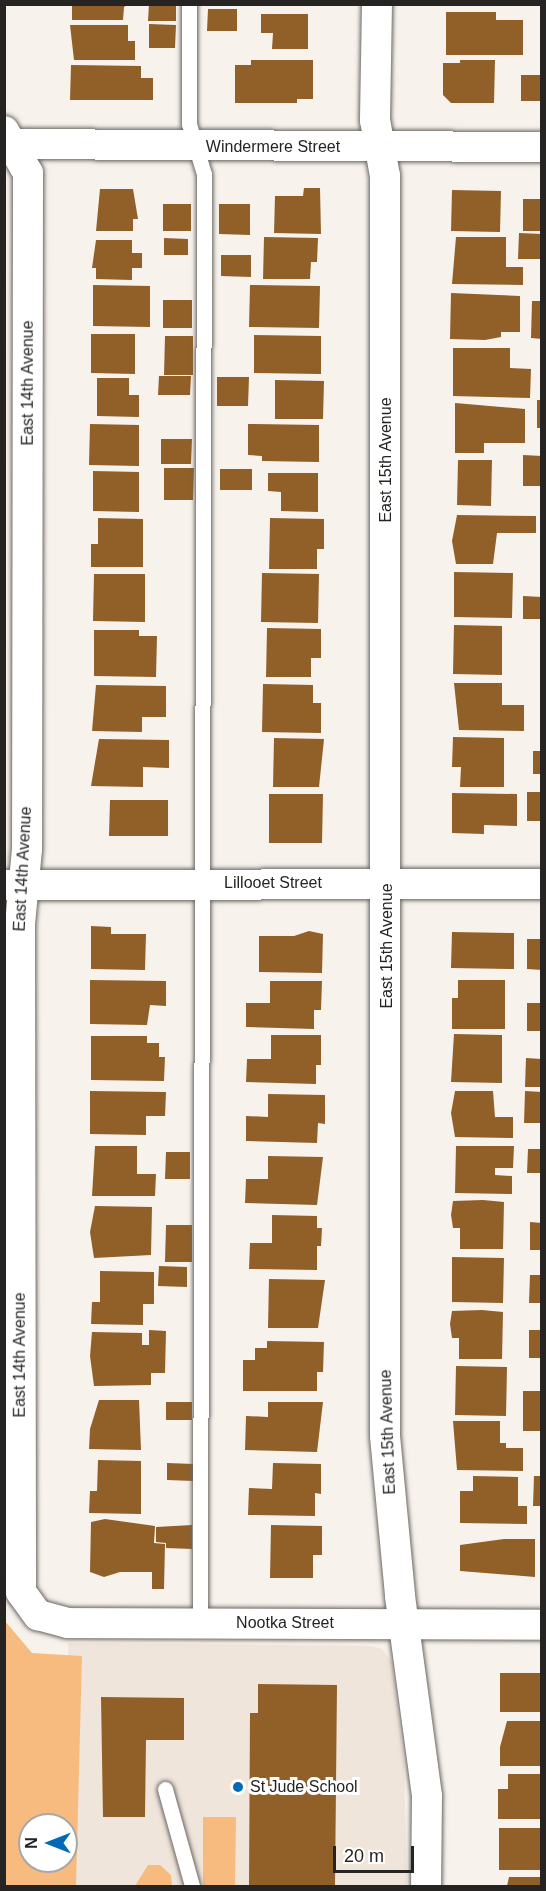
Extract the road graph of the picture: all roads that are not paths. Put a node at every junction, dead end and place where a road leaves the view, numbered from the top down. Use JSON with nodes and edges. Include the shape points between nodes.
{"nodes":[{"id":1,"x":189,"y":4,"type":"edge"},
{"id":2,"x":377,"y":4,"type":"edge"},
{"id":3,"x":7,"y":139,"type":"edge"},
{"id":4,"x":198,"y":147,"type":"junction"},
{"id":5,"x":378,"y":147,"type":"junction"},
{"id":6,"x":542,"y":147,"type":"edge"},
{"id":7,"x":203,"y":883,"type":"junction"},
{"id":8,"x":387,"y":883,"type":"junction"},
{"id":9,"x":542,"y":884,"type":"edge"},
{"id":10,"x":14,"y":886,"type":"edge"},
{"id":11,"x":32,"y":1610,"type":"joint"},
{"id":12,"x":200,"y":1622,"type":"junction"},
{"id":13,"x":404,"y":1624,"type":"junction"},
{"id":14,"x":542,"y":1625,"type":"edge"},
{"id":15,"x":165,"y":1789,"type":"dead end"},
{"id":16,"x":192,"y":1887,"type":"edge"},
{"id":17,"x":426,"y":1887,"type":"edge"}],
"edges":[{"from":1,"to":4,"type":"lane","via":[[189,124]]},
{"from":2,"to":5,"type":"street","name":"East 15th Avenue"},
{"from":3,"to":4,"type":"street","name":"Windermere Street"},
{"from":3,"to":10,"type":"street","name":"East 14th Avenue","via":[[28,173],[27,849]]},
{"from":4,"to":5,"type":"street","name":"Windermere Street"},
{"from":4,"to":7,"type":"lane","via":[[204,174]]},
{"from":5,"to":6,"type":"street","name":"Windermere Street"},
{"from":5,"to":8,"type":"street","name":"East 15th Avenue","via":[[385,176]]},
{"from":7,"to":8,"type":"street","name":"Lillooet Street"},
{"from":7,"to":10,"type":"street","name":"Lillooet Street"},
{"from":7,"to":12,"type":"lane"},
{"from":8,"to":9,"type":"street","name":"Lillooet Street"},
{"from":8,"to":13,"type":"street","name":"East 15th Avenue","via":[[385,1436]]},
{"from":10,"to":11,"type":"street","name":"East 14th Avenue","via":[[20,1580],[21,1592]]},
{"from":11,"to":12,"type":"street","name":"Nootka Street","via":[[45,1619],[67,1623]]},
{"from":12,"to":13,"type":"street","name":"Nootka Street"},
{"from":13,"to":14,"type":"street","name":"Nootka Street"},
{"from":13,"to":17,"type":"street","name":"East 15th Avenue","via":[[427,1796]]},
{"from":15,"to":16,"type":"lane"}]}
